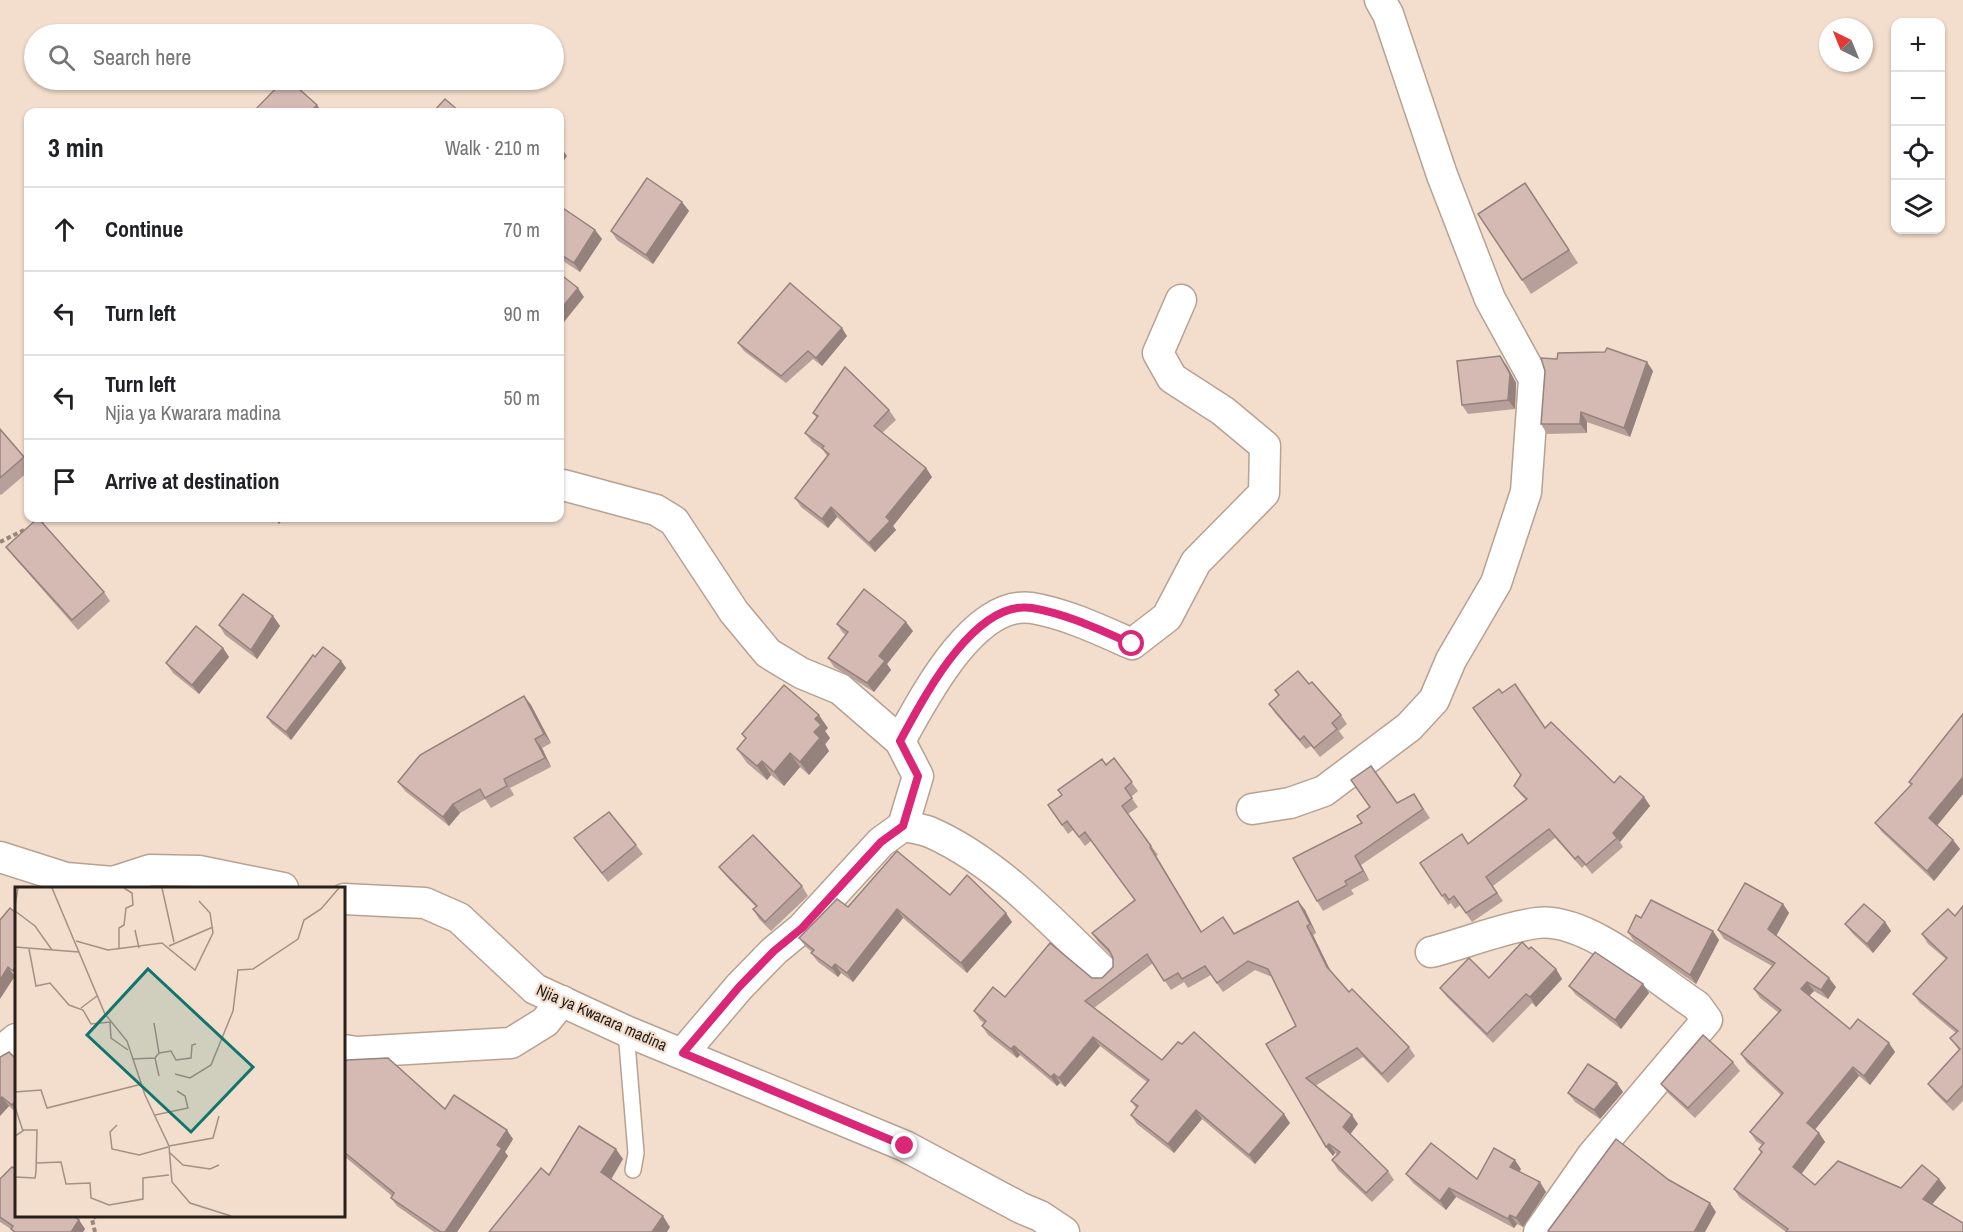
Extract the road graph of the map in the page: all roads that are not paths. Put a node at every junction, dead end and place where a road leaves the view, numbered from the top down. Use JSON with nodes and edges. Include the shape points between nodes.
{"nodes":[{"id":1,"x":1380,"y":0,"type":"edge"},
{"id":2,"x":1181,"y":300,"type":"dead end"},
{"id":3,"x":564,"y":485,"type":"edge"},
{"id":4,"x":900,"y":741,"type":"junction"},
{"id":5,"x":1252,"y":809,"type":"dead end"},
{"id":6,"x":903,"y":826,"type":"junction"},
{"id":7,"x":0,"y":857,"type":"edge"},
{"id":8,"x":114,"y":886,"type":"edge"},
{"id":9,"x":278,"y":887,"type":"edge"},
{"id":10,"x":345,"y":899,"type":"edge"},
{"id":11,"x":1431,"y":952,"type":"dead end"},
{"id":12,"x":1103,"y":971,"type":"dead end"},
{"id":13,"x":562,"y":1001,"type":"junction"},
{"id":14,"x":626,"y":1031,"type":"junction"},
{"id":15,"x":15,"y":1040,"type":"edge"},
{"id":16,"x":345,"y":1050,"type":"edge"},
{"id":17,"x":0,"y":1052,"type":"edge"},
{"id":18,"x":683,"y":1053,"type":"junction"},
{"id":19,"x":633,"y":1170,"type":"dead end"},
{"id":20,"x":1015,"y":1220,"type":"edge"},
{"id":21,"x":1064,"y":1232,"type":"edge"},
{"id":22,"x":1539,"y":1232,"type":"edge"}],
"edges":[{"from":1,"to":5,"type":"street","via":[[1490,299],[1534,379],[1526,492],[1496,583],[1451,660],[1434,700],[1409,727],[1324,791],[1290,803]]},
{"from":2,"to":4,"type":"street","via":[[1158,353],[1172,378],[1223,411],[1265,446],[1264,493],[1196,562],[1167,617],[1132,644],[1074,619],[1030,608],[995,614],[949,659]]},
{"from":3,"to":4,"type":"street","via":[[656,510],[674,521],[734,612],[768,653],[801,673],[840,689]]},
{"from":4,"to":6,"type":"street","via":[[918,776]]},
{"from":6,"to":12,"type":"street","via":[[933,833],[974,857],[1034,904]]},
{"from":6,"to":18,"type":"street","via":[[881,842],[802,928],[774,951]]},
{"from":7,"to":8,"type":"street","via":[[66,878]]},
{"from":8,"to":9,"type":"street","via":[[150,870],[199,871]]},
{"from":10,"to":13,"type":"street","name":"Njia ya Kwarara madina","via":[[425,903],[459,918],[535,989]]},
{"from":11,"to":22,"type":"street","via":[[1537,923],[1563,923],[1604,943],[1696,1006],[1707,1020],[1592,1156]]},
{"from":13,"to":14,"type":"street","name":"Njia ya Kwarara madina"},
{"from":13,"to":16,"type":"street","via":[[545,1022],[511,1043]]},
{"from":14,"to":18,"type":"street","name":"Njia ya Kwarara madina"},
{"from":14,"to":19,"type":"lane","via":[[636,1153]]},
{"from":15,"to":17,"type":"street"},
{"from":18,"to":20,"type":"street","name":"Njia ya Kwarara madina","via":[[905,1146]]},
{"from":20,"to":21,"type":"street","name":"Njia ya Kwarara madina","via":[[1040,1216]]}]}
